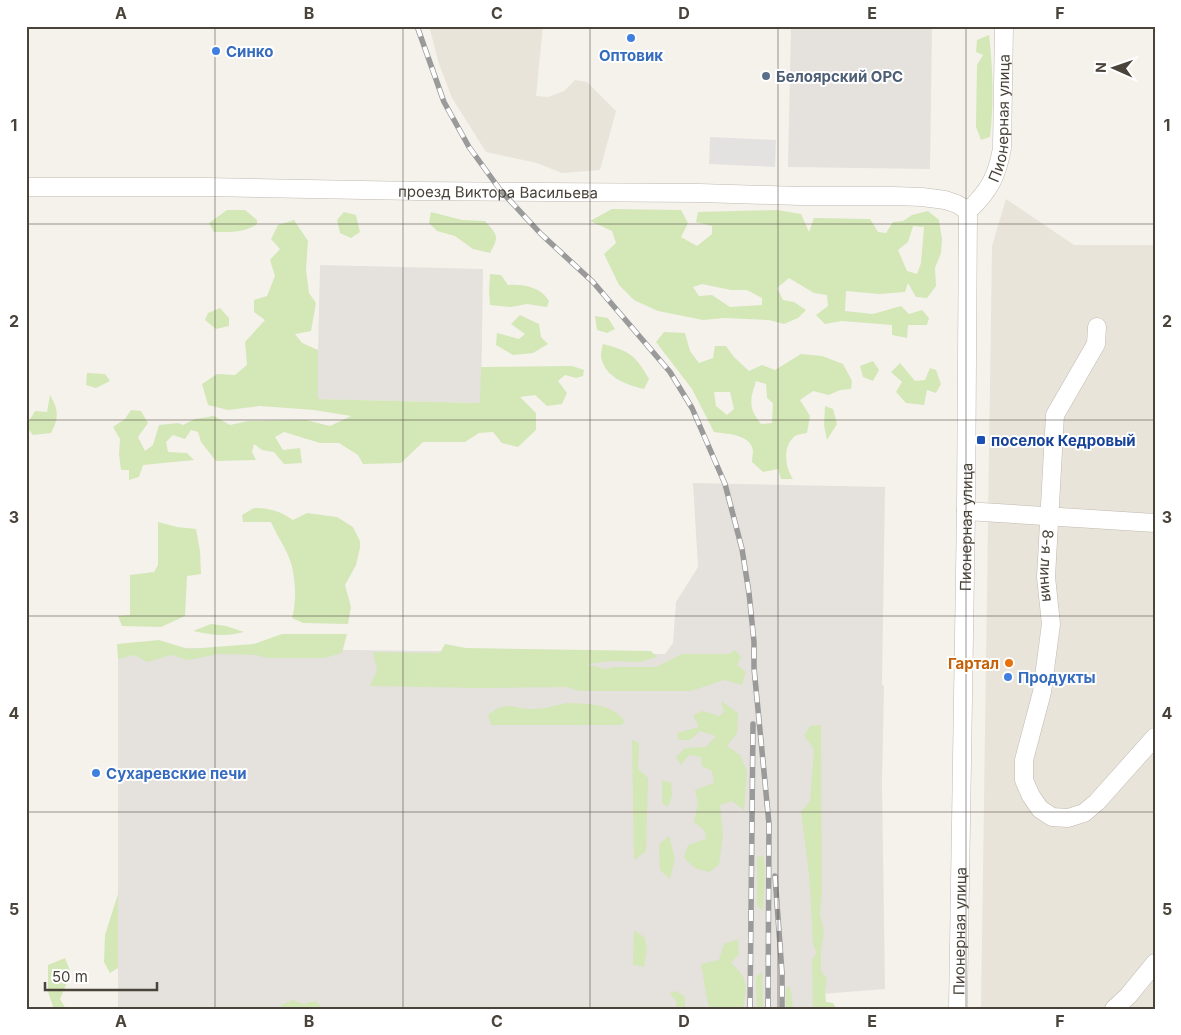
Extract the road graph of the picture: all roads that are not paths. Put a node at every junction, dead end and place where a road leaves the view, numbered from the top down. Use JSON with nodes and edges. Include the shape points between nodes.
{"nodes":[{"id":1,"x":1004,"y":26,"type":"edge"},
{"id":2,"x":26,"y":187,"type":"edge"},
{"id":3,"x":968,"y":211,"type":"junction"},
{"id":4,"x":1097,"y":327,"type":"dead end"},
{"id":5,"x":966,"y":512,"type":"junction"},
{"id":6,"x":1049,"y":516,"type":"junction"},
{"id":7,"x":1152,"y":519,"type":"edge"},
{"id":8,"x":1155,"y":737,"type":"edge"},
{"id":9,"x":1155,"y":963,"type":"edge"},
{"id":10,"x":958,"y":1009,"type":"edge"},
{"id":11,"x":1114,"y":1009,"type":"edge"}],
"edges":[{"from":1,"to":3,"type":"street","name":"Пионерная улица","via":[[1000,160],[992,185]]},
{"from":2,"to":3,"type":"street","name":"проезд Виктора Васильева","via":[[894,196],[945,200]]},
{"from":3,"to":5,"type":"street","name":"Пионерная улица"},
{"from":4,"to":6,"type":"street","name":"8-я линия","via":[[1096,344],[1055,415]]},
{"from":5,"to":6,"type":"street"},
{"from":5,"to":10,"type":"street","name":"Пионерная улица"},
{"from":6,"to":7,"type":"street"},
{"from":6,"to":8,"type":"street","name":"8-я линия","via":[[1046,577],[1051,624],[1042,692],[1024,760],[1024,780],[1031,796],[1040,809],[1052,817],[1068,818],[1084,813]]},
{"from":9,"to":11,"type":"street"}]}
